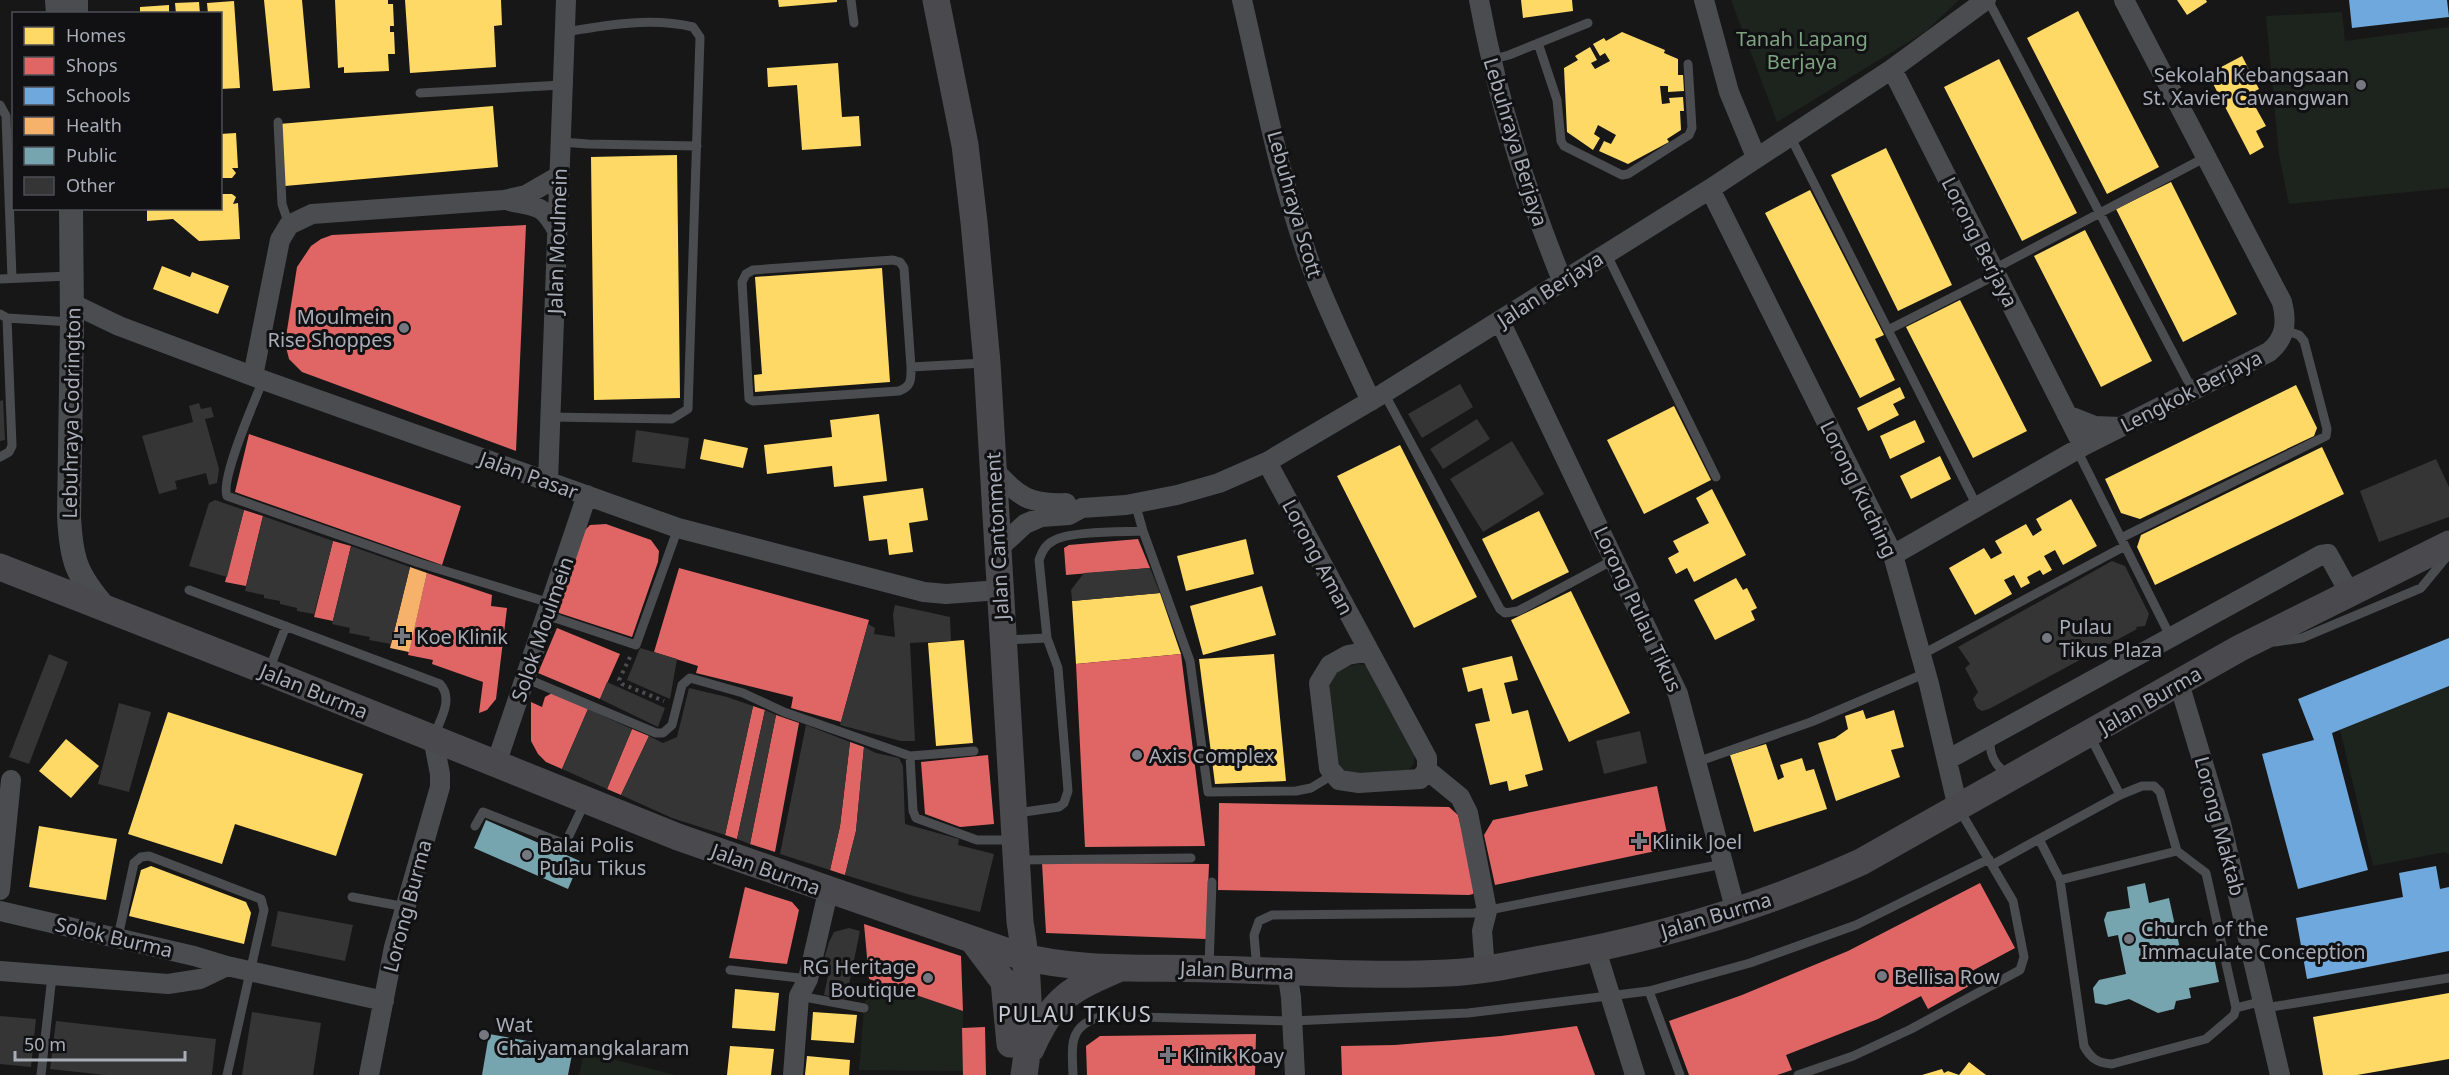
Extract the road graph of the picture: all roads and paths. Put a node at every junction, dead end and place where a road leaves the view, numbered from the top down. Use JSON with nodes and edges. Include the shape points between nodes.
{"nodes":[{"id":1,"x":566,"y":0,"type":"edge"},
{"id":2,"x":851,"y":0,"type":"edge"},
{"id":3,"x":936,"y":0,"type":"edge"},
{"id":4,"x":1242,"y":0,"type":"edge"},
{"id":5,"x":1479,"y":0,"type":"edge"},
{"id":6,"x":1704,"y":0,"type":"edge"},
{"id":7,"x":1987,"y":0,"type":"edge"},
{"id":8,"x":2124,"y":0,"type":"edge"},
{"id":9,"x":854,"y":23,"type":"dead end"},
{"id":10,"x":1588,"y":23,"type":"dead end"},
{"id":11,"x":564,"y":32,"type":"junction"},
{"id":12,"x":1538,"y":43,"type":"junction"},
{"id":13,"x":1490,"y":60,"type":"junction"},
{"id":14,"x":1688,"y":63,"type":"dead end"},
{"id":15,"x":1892,"y":69,"type":"junction"},
{"id":16,"x":562,"y":85,"type":"junction"},
{"id":17,"x":420,"y":93,"type":"dead end"},
{"id":18,"x":0,"y":105,"type":"edge"},
{"id":19,"x":10,"y":116,"type":"edge"},
{"id":20,"x":278,"y":122,"type":"dead end"},
{"id":21,"x":1790,"y":135,"type":"junction"},
{"id":22,"x":561,"y":142,"type":"junction"},
{"id":23,"x":697,"y":146,"type":"junction"},
{"id":24,"x":1756,"y":157,"type":"junction"},
{"id":25,"x":2206,"y":157,"type":"junction"},
{"id":26,"x":559,"y":176,"type":"junction"},
{"id":27,"x":1710,"y":189,"type":"junction"},
{"id":28,"x":504,"y":200,"type":"junction"},
{"id":29,"x":71,"y":210,"type":"edge"},
{"id":30,"x":2100,"y":213,"type":"junction"},
{"id":31,"x":289,"y":225,"type":"junction"},
{"id":32,"x":557,"y":230,"type":"junction"},
{"id":33,"x":1606,"y":253,"type":"junction"},
{"id":34,"x":1995,"y":272,"type":"junction"},
{"id":35,"x":72,"y":276,"type":"junction"},
{"id":36,"x":12,"y":278,"type":"junction"},
{"id":37,"x":0,"y":279,"type":"edge"},
{"id":38,"x":1562,"y":280,"type":"junction"},
{"id":39,"x":73,"y":313,"type":"junction"},
{"id":40,"x":4,"y":316,"type":"edge"},
{"id":41,"x":1500,"y":321,"type":"junction"},
{"id":42,"x":1888,"y":330,"type":"junction"},
{"id":43,"x":2284,"y":330,"type":"junction"},
{"id":44,"x":987,"y":363,"type":"junction"},
{"id":45,"x":911,"y":367,"type":"junction"},
{"id":46,"x":258,"y":378,"type":"junction"},
{"id":47,"x":2193,"y":391,"type":"junction"},
{"id":48,"x":1378,"y":397,"type":"junction"},
{"id":49,"x":2067,"y":415,"type":"junction"},
{"id":50,"x":550,"y":417,"type":"junction"},
{"id":51,"x":2121,"y":427,"type":"junction"},
{"id":52,"x":2080,"y":448,"type":"junction"},
{"id":53,"x":0,"y":457,"type":"edge"},
{"id":54,"x":1267,"y":462,"type":"junction"},
{"id":55,"x":994,"y":470,"type":"junction"},
{"id":56,"x":1716,"y":477,"type":"dead end"},
{"id":57,"x":548,"y":481,"type":"junction"},
{"id":58,"x":587,"y":495,"type":"junction"},
{"id":59,"x":1135,"y":503,"type":"junction"},
{"id":60,"x":1977,"y":506,"type":"junction"},
{"id":61,"x":1082,"y":508,"type":"junction"},
{"id":62,"x":678,"y":528,"type":"junction"},
{"id":63,"x":1143,"y":531,"type":"junction"},
{"id":64,"x":2123,"y":542,"type":"junction"},
{"id":65,"x":2449,"y":544,"type":"edge"},
{"id":66,"x":998,"y":549,"type":"junction"},
{"id":67,"x":2449,"y":553,"type":"edge"},
{"id":68,"x":1893,"y":555,"type":"junction"},
{"id":69,"x":1615,"y":560,"type":"junction"},
{"id":70,"x":0,"y":567,"type":"edge"},
{"id":71,"x":189,"y":590,"type":"dead end"},
{"id":72,"x":1000,"y":590,"type":"junction"},
{"id":73,"x":2349,"y":592,"type":"junction"},
{"id":74,"x":105,"y":608,"type":"junction"},
{"id":75,"x":548,"y":609,"type":"junction"},
{"id":76,"x":286,"y":626,"type":"junction"},
{"id":77,"x":2170,"y":636,"type":"junction"},
{"id":78,"x":1047,"y":638,"type":"junction"},
{"id":79,"x":1004,"y":641,"type":"junction"},
{"id":80,"x":636,"y":645,"type":"junction"},
{"id":81,"x":2240,"y":648,"type":"junction"},
{"id":82,"x":1369,"y":651,"type":"junction"},
{"id":83,"x":1923,"y":664,"type":"junction"},
{"id":84,"x":268,"y":672,"type":"junction"},
{"id":85,"x":525,"y":678,"type":"junction"},
{"id":86,"x":2179,"y":683,"type":"junction"},
{"id":87,"x":677,"y":706,"type":"junction"},
{"id":88,"x":2089,"y":734,"type":"junction"},
{"id":89,"x":1990,"y":737,"type":"junction"},
{"id":90,"x":433,"y":738,"type":"junction"},
{"id":91,"x":974,"y":751,"type":"dead end"},
{"id":92,"x":910,"y":756,"type":"junction"},
{"id":93,"x":1947,"y":760,"type":"junction"},
{"id":94,"x":1697,"y":762,"type":"junction"},
{"id":95,"x":496,"y":764,"type":"junction"},
{"id":96,"x":1427,"y":770,"type":"junction"},
{"id":97,"x":1334,"y":774,"type":"junction"},
{"id":98,"x":2012,"y":776,"type":"junction"},
{"id":99,"x":10,"y":780,"type":"dead end"},
{"id":100,"x":2120,"y":795,"type":"junction"},
{"id":101,"x":586,"y":800,"type":"junction"},
{"id":102,"x":1958,"y":808,"type":"junction"},
{"id":103,"x":1014,"y":813,"type":"junction"},
{"id":104,"x":475,"y":826,"type":"dead end"},
{"id":105,"x":2039,"y":839,"type":"junction"},
{"id":106,"x":1017,"y":850,"type":"junction"},
{"id":107,"x":2177,"y":851,"type":"junction"},
{"id":108,"x":1191,"y":858,"type":"dead end"},
{"id":109,"x":1991,"y":862,"type":"junction"},
{"id":110,"x":1723,"y":864,"type":"junction"},
{"id":111,"x":1,"y":865,"type":"edge"},
{"id":112,"x":2060,"y":880,"type":"junction"},
{"id":113,"x":1212,"y":882,"type":"dead end"},
{"id":114,"x":0,"y":890,"type":"edge"},
{"id":115,"x":828,"y":892,"type":"junction"},
{"id":116,"x":352,"y":897,"type":"dead end"},
{"id":117,"x":406,"y":907,"type":"junction"},
{"id":118,"x":0,"y":911,"type":"edge"},
{"id":119,"x":1487,"y":911,"type":"junction"},
{"id":120,"x":1736,"y":912,"type":"junction"},
{"id":121,"x":118,"y":937,"type":"junction"},
{"id":122,"x":974,"y":942,"type":"junction"},
{"id":123,"x":1596,"y":950,"type":"junction"},
{"id":124,"x":1026,"y":958,"type":"junction"},
{"id":125,"x":227,"y":966,"type":"junction"},
{"id":126,"x":1124,"y":966,"type":"junction"},
{"id":127,"x":1209,"y":969,"type":"junction"},
{"id":128,"x":1485,"y":969,"type":"junction"},
{"id":129,"x":730,"y":970,"type":"dead end"},
{"id":130,"x":1257,"y":970,"type":"junction"},
{"id":131,"x":1287,"y":970,"type":"junction"},
{"id":132,"x":0,"y":971,"type":"edge"},
{"id":133,"x":251,"y":971,"type":"junction"},
{"id":134,"x":52,"y":976,"type":"junction"},
{"id":135,"x":2449,"y":978,"type":"edge"},
{"id":136,"x":803,"y":988,"type":"junction"},
{"id":137,"x":1649,"y":990,"type":"junction"},
{"id":138,"x":1611,"y":997,"type":"junction"},
{"id":139,"x":384,"y":1001,"type":"junction"},
{"id":140,"x":2264,"y":1005,"type":"junction"},
{"id":141,"x":864,"y":1008,"type":"dead end"},
{"id":142,"x":2236,"y":1008,"type":"junction"},
{"id":143,"x":1292,"y":1021,"type":"junction"},
{"id":144,"x":1023,"y":1069,"type":"edge"},
{"id":145,"x":41,"y":1075,"type":"edge"},
{"id":146,"x":227,"y":1075,"type":"edge"},
{"id":147,"x":369,"y":1075,"type":"edge"},
{"id":148,"x":794,"y":1075,"type":"edge"},
{"id":149,"x":1073,"y":1075,"type":"edge"},
{"id":150,"x":1294,"y":1075,"type":"edge"},
{"id":151,"x":1635,"y":1075,"type":"edge"},
{"id":152,"x":1680,"y":1075,"type":"edge"},
{"id":153,"x":1798,"y":1075,"type":"edge"},
{"id":154,"x":2280,"y":1075,"type":"edge"}],
"edges":[{"from":1,"to":11,"type":"street","name":"Jalan Moulmein"},
{"from":2,"to":9,"type":"lane"},
{"from":3,"to":44,"type":"main road","name":"Jalan Cantonment","via":[[965,145]]},
{"from":4,"to":48,"type":"street","name":"Lebuhraya Scott","via":[[1300,231],[1332,318]]},
{"from":5,"to":13,"type":"street","name":"Lebuhraya Berjaya"},
{"from":6,"to":24,"type":"street","via":[[1729,92]]},
{"from":7,"to":15,"type":"street","name":"Jalan Berjaya"},
{"from":7,"to":30,"type":"lane"},
{"from":8,"to":25,"type":"street"},
{"from":10,"to":12,"type":"lane"},
{"from":11,"to":16,"type":"street","name":"Jalan Moulmein"},
{"from":11,"to":23,"type":"lane","via":[[671,22],[693,27],[700,37]]},
{"from":12,"to":13,"type":"lane"},
{"from":12,"to":14,"type":"lane","via":[[1557,100],[1564,146],[1622,176],[1689,135],[1692,128]]},
{"from":13,"to":38,"type":"street","name":"Lebuhraya Berjaya","via":[[1533,207]]},
{"from":15,"to":21,"type":"street","name":"Jalan Berjaya"},
{"from":15,"to":34,"type":"street","name":"Lorong Berjaya"},
{"from":16,"to":17,"type":"lane"},
{"from":16,"to":22,"type":"street","name":"Jalan Moulmein"},
{"from":18,"to":19,"type":"lane"},
{"from":19,"to":36,"type":"lane"},
{"from":20,"to":31,"type":"lane","via":[[282,204]]},
{"from":21,"to":24,"type":"street","name":"Jalan Berjaya"},
{"from":21,"to":42,"type":"lane"},
{"from":22,"to":23,"type":"lane"},
{"from":22,"to":26,"type":"street","name":"Jalan Moulmein"},
{"from":23,"to":50,"type":"lane","via":[[688,409],[672,419]]},
{"from":24,"to":27,"type":"street","name":"Jalan Berjaya"},
{"from":25,"to":30,"type":"lane"},
{"from":25,"to":43,"type":"street","via":[[2282,302]]},
{"from":26,"to":28,"type":"street","via":[[526,195]]},
{"from":26,"to":32,"type":"street","name":"Jalan Moulmein"},
{"from":27,"to":33,"type":"street","name":"Jalan Berjaya"},
{"from":27,"to":68,"type":"street","name":"Lorong Kuching"},
{"from":28,"to":31,"type":"street","via":[[312,214]]},
{"from":28,"to":32,"type":"street","via":[[542,208]]},
{"from":29,"to":35,"type":"street","name":"Lebuhraya Codrington"},
{"from":30,"to":34,"type":"lane"},
{"from":30,"to":47,"type":"lane"},
{"from":31,"to":46,"type":"street","via":[[280,240]]},
{"from":32,"to":50,"type":"street","name":"Jalan Moulmein"},
{"from":33,"to":38,"type":"street","name":"Jalan Berjaya"},
{"from":33,"to":56,"type":"lane"},
{"from":34,"to":42,"type":"lane"},
{"from":34,"to":49,"type":"street","name":"Lorong Berjaya"},
{"from":35,"to":36,"type":"lane"},
{"from":35,"to":39,"type":"street","name":"Lebuhraya Codrington"},
{"from":36,"to":37,"type":"lane"},
{"from":38,"to":41,"type":"street","name":"Jalan Berjaya"},
{"from":39,"to":40,"type":"lane"},
{"from":39,"to":46,"type":"street","name":"Jalan Pasar"},
{"from":39,"to":74,"type":"street","name":"Lebuhraya Codrington","via":[[70,544],[80,574]]},
{"from":40,"to":53,"type":"lane","via":[[12,446]]},
{"from":41,"to":48,"type":"street","name":"Jalan Berjaya"},
{"from":41,"to":69,"type":"street","name":"Lorong Pulau Tikus"},
{"from":42,"to":60,"type":"lane"},
{"from":43,"to":47,"type":"street","name":"Lengkok Berjaya","via":[[2269,352]]},
{"from":43,"to":64,"type":"lane","via":[[2304,341],[2326,436]]},
{"from":44,"to":45,"type":"lane"},
{"from":44,"to":55,"type":"main road","name":"Jalan Cantonment"},
{"from":45,"to":45,"type":"lane","via":[[911,382],[899,391],[749,399],[742,282],[746,274],[753,270],[900,262],[904,268]]},
{"from":46,"to":57,"type":"street","name":"Jalan Pasar"},
{"from":46,"to":75,"type":"lane","via":[[225,487],[227,496]]},
{"from":47,"to":51,"type":"street","name":"Lengkok Berjaya"},
{"from":48,"to":54,"type":"street","name":"Jalan Berjaya"},
{"from":48,"to":69,"type":"lane","via":[[1505,613],[1518,611]]},
{"from":49,"to":51,"type":"street","via":[[2095,426]]},
{"from":49,"to":52,"type":"street","name":"Lorong Berjaya"},
{"from":50,"to":57,"type":"street","name":"Jalan Moulmein"},
{"from":51,"to":52,"type":"street","name":"Lengkok Berjaya"},
{"from":52,"to":60,"type":"street","name":"Lengkok Berjaya"},
{"from":52,"to":64,"type":"lane"},
{"from":54,"to":59,"type":"street","name":"Jalan Berjaya","via":[[1219,483]]},
{"from":54,"to":82,"type":"street","name":"Lorong Aman"},
{"from":55,"to":61,"type":"street","name":"Jalan Berjaya","via":[[1024,497],[1043,504],[1070,503]]},
{"from":55,"to":66,"type":"main road","name":"Jalan Cantonment"},
{"from":57,"to":58,"type":"street","name":"Jalan Pasar"},
{"from":58,"to":62,"type":"street","name":"Jalan Pasar"},
{"from":58,"to":75,"type":"street","name":"Solok Moulmein"},
{"from":59,"to":61,"type":"street","name":"Jalan Berjaya"},
{"from":59,"to":63,"type":"lane"},
{"from":60,"to":68,"type":"street","name":"Lengkok Berjaya"},
{"from":61,"to":66,"type":"street","name":"Jalan Berjaya","via":[[1025,524]]},
{"from":62,"to":72,"type":"street","name":"Jalan Pasar","via":[[924,592]]},
{"from":62,"to":80,"type":"lane"},
{"from":63,"to":78,"type":"lane","via":[[1066,536],[1043,550],[1039,560]]},
{"from":63,"to":97,"type":"lane","via":[[1190,661],[1208,792],[1296,791],[1311,788]]},
{"from":64,"to":77,"type":"lane"},
{"from":64,"to":83,"type":"lane"},
{"from":65,"to":73,"type":"main road","name":"Jalan Burma"},
{"from":66,"to":72,"type":"main road","name":"Jalan Cantonment"},
{"from":67,"to":81,"type":"lane","via":[[2421,588],[2302,638]]},
{"from":68,"to":83,"type":"street","name":"Lorong Kuching"},
{"from":69,"to":94,"type":"street","name":"Lorong Pulau Tikus","via":[[1672,679]]},
{"from":70,"to":74,"type":"main road","name":"Jalan Burma"},
{"from":71,"to":76,"type":"lane"},
{"from":72,"to":79,"type":"main road","name":"Jalan Cantonment"},
{"from":73,"to":77,"type":"street","via":[[2332,559],[2328,554],[2321,555]]},
{"from":73,"to":81,"type":"main road","name":"Jalan Burma"},
{"from":74,"to":84,"type":"main road","name":"Jalan Burma"},
{"from":75,"to":80,"type":"lane"},
{"from":75,"to":85,"type":"street","name":"Solok Moulmein"},
{"from":76,"to":84,"type":"lane"},
{"from":76,"to":90,"type":"lane","via":[[440,684],[447,700]]},
{"from":77,"to":89,"type":"street"},
{"from":78,"to":79,"type":"lane"},
{"from":78,"to":103,"type":"lane","via":[[1058,668],[1067,797],[1059,807]]},
{"from":79,"to":103,"type":"main road","name":"Jalan Cantonment"},
{"from":80,"to":87,"type":"path","via":[[619,680]]},
{"from":81,"to":86,"type":"main road","name":"Jalan Burma"},
{"from":82,"to":96,"type":"street","name":"Lorong Aman","via":[[1427,759]]},
{"from":82,"to":97,"type":"street","via":[[1330,665],[1319,683],[1329,768]]},
{"from":83,"to":93,"type":"street","name":"Lorong Kuching"},
{"from":83,"to":94,"type":"lane","via":[[1811,722]]},
{"from":84,"to":90,"type":"main road","name":"Jalan Burma"},
{"from":85,"to":87,"type":"lane","via":[[656,733],[668,730]]},
{"from":85,"to":95,"type":"street","name":"Solok Moulmein"},
{"from":86,"to":88,"type":"main road","name":"Jalan Burma"},
{"from":86,"to":140,"type":"street","name":"Lorong Maktab","via":[[2221,823]]},
{"from":87,"to":92,"type":"lane","via":[[682,685],[690,678],[743,693],[794,716]]},
{"from":88,"to":98,"type":"main road","name":"Jalan Burma"},
{"from":88,"to":100,"type":"lane"},
{"from":89,"to":93,"type":"street"},
{"from":89,"to":98,"type":"lane","via":[[1994,762]]},
{"from":90,"to":95,"type":"main road","name":"Jalan Burma"},
{"from":90,"to":117,"type":"street","name":"Lorong Burma","via":[[440,788]]},
{"from":91,"to":92,"type":"lane"},
{"from":92,"to":106,"type":"lane","via":[[916,818]]},
{"from":93,"to":102,"type":"street","name":"Lorong Kuching"},
{"from":94,"to":110,"type":"street","name":"Lorong Pulau Tikus"},
{"from":95,"to":101,"type":"main road","name":"Jalan Burma"},
{"from":96,"to":97,"type":"street","via":[[1420,779],[1359,783],[1339,780]]},
{"from":96,"to":119,"type":"street","via":[[1460,797],[1468,813]]},
{"from":98,"to":102,"type":"main road","name":"Jalan Burma"},
{"from":99,"to":111,"type":"street"},
{"from":100,"to":105,"type":"lane"},
{"from":100,"to":107,"type":"lane","via":[[2142,786],[2154,786],[2160,792]]},
{"from":101,"to":104,"type":"lane","via":[[565,844],[483,812]]},
{"from":101,"to":115,"type":"main road","name":"Jalan Burma"},
{"from":102,"to":109,"type":"lane"},
{"from":102,"to":120,"type":"main road","name":"Jalan Burma","via":[[1862,862]]},
{"from":103,"to":106,"type":"main road","name":"Jalan Cantonment"},
{"from":105,"to":109,"type":"lane"},
{"from":105,"to":112,"type":"lane"},
{"from":106,"to":108,"type":"lane"},
{"from":106,"to":124,"type":"main road","name":"Jalan Cantonment"},
{"from":107,"to":112,"type":"lane"},
{"from":107,"to":142,"type":"lane","via":[[2206,873]]},
{"from":109,"to":137,"type":"lane","via":[[1856,925],[1750,963]]},
{"from":109,"to":153,"type":"lane","via":[[2015,909],[2024,957],[2020,970],[1911,1029],[1853,1056]]},
{"from":110,"to":119,"type":"lane"},
{"from":110,"to":120,"type":"street","name":"Lorong Pulau Tikus"},
{"from":111,"to":114,"type":"street"},
{"from":112,"to":142,"type":"lane","via":[[2084,1046],[2100,1064],[2206,1039],[2235,1015]]},
{"from":113,"to":127,"type":"lane"},
{"from":115,"to":122,"type":"main road","name":"Jalan Burma"},
{"from":115,"to":136,"type":"street"},
{"from":116,"to":117,"type":"lane"},
{"from":117,"to":139,"type":"street","name":"Lorong Burma"},
{"from":118,"to":121,"type":"street","name":"Solok Burma"},
{"from":119,"to":128,"type":"street","via":[[1482,931]]},
{"from":119,"to":130,"type":"lane","via":[[1272,915],[1259,921],[1254,935]]},
{"from":120,"to":123,"type":"main road","name":"Jalan Burma"},
{"from":121,"to":125,"type":"street","name":"Solok Burma"},
{"from":121,"to":133,"type":"lane","via":[[134,863],[149,856],[261,899],[264,910]]},
{"from":122,"to":124,"type":"main road","name":"Jalan Burma"},
{"from":122,"to":144,"type":"main road","via":[[1004,982],[1012,1059]]},
{"from":123,"to":128,"type":"main road","name":"Jalan Burma"},
{"from":123,"to":138,"type":"street"},
{"from":124,"to":126,"type":"main road","name":"Jalan Burma"},
{"from":124,"to":144,"type":"main road","name":"Jalan Cantonment"},
{"from":125,"to":133,"type":"street","name":"Solok Burma"},
{"from":125,"to":134,"type":"street","name":"Solok Burma","via":[[200,979],[168,984]]},
{"from":126,"to":127,"type":"main road","name":"Jalan Burma"},
{"from":126,"to":144,"type":"main road","via":[[1077,988],[1058,1002],[1041,1026]]},
{"from":127,"to":130,"type":"main road","name":"Jalan Burma"},
{"from":128,"to":131,"type":"main road","name":"Jalan Burma","via":[[1447,973]]},
{"from":129,"to":136,"type":"lane"},
{"from":130,"to":131,"type":"main road","name":"Jalan Burma"},
{"from":131,"to":143,"type":"street"},
{"from":132,"to":134,"type":"street","name":"Solok Burma"},
{"from":133,"to":139,"type":"street","name":"Solok Burma"},
{"from":133,"to":146,"type":"lane"},
{"from":134,"to":145,"type":"lane"},
{"from":135,"to":140,"type":"lane"},
{"from":136,"to":141,"type":"lane"},
{"from":136,"to":148,"type":"street"},
{"from":137,"to":138,"type":"lane"},
{"from":137,"to":152,"type":"lane"},
{"from":138,"to":143,"type":"lane","via":[[1468,1013]]},
{"from":138,"to":151,"type":"street"},
{"from":139,"to":147,"type":"street","name":"Lorong Burma"},
{"from":140,"to":142,"type":"lane"},
{"from":140,"to":154,"type":"street","name":"Lorong Maktab"},
{"from":143,"to":149,"type":"lane","via":[[1102,1016],[1088,1020],[1078,1029],[1073,1040]]},
{"from":143,"to":150,"type":"street"}]}
